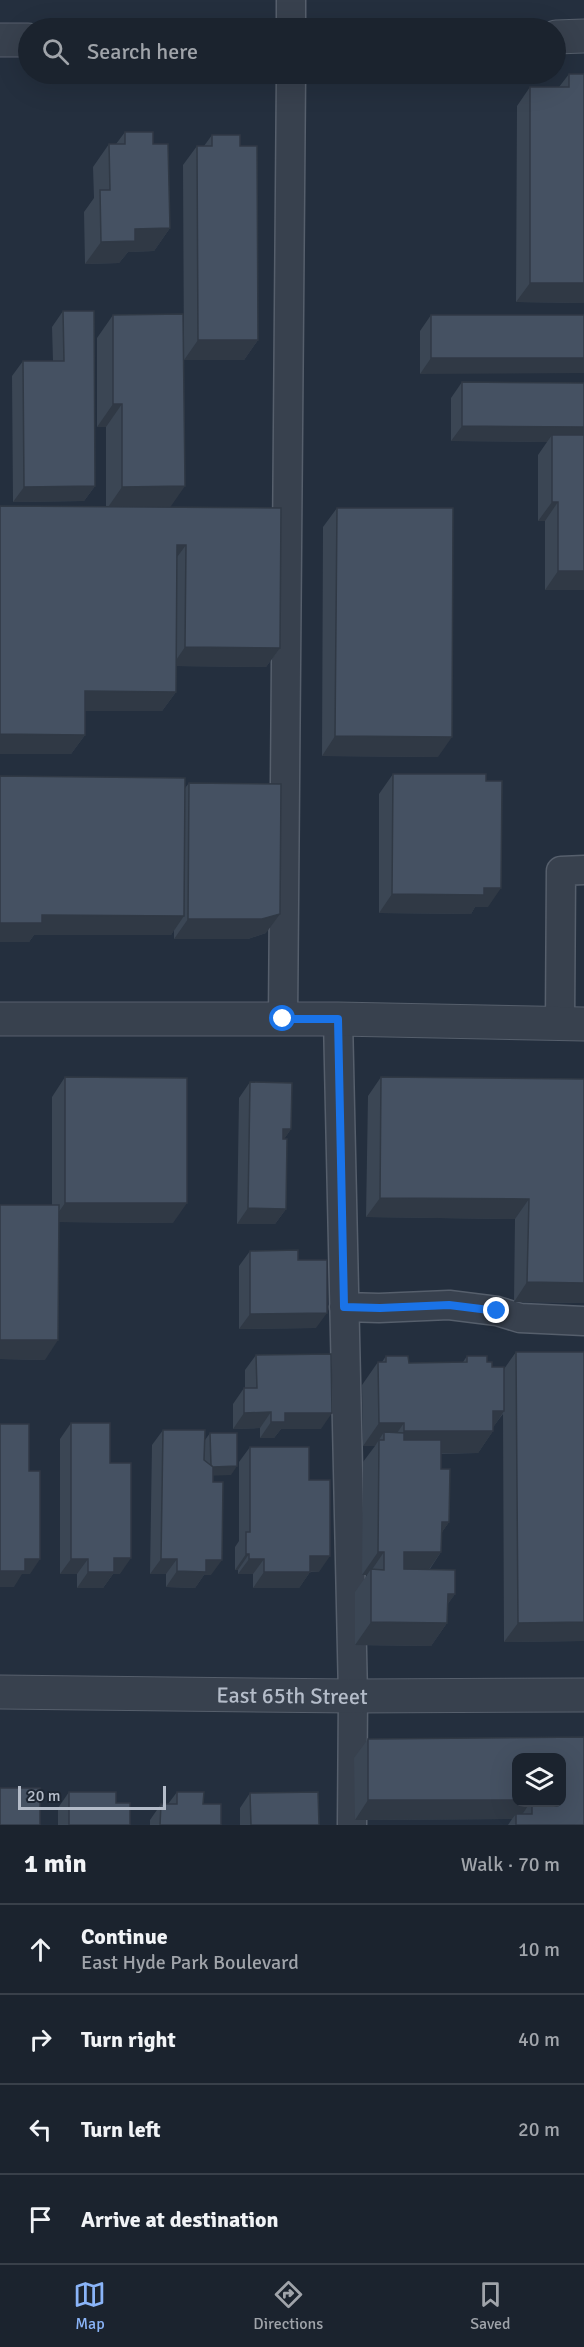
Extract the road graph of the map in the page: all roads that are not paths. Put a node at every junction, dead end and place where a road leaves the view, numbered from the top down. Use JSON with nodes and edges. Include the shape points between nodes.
{"nodes":[{"id":1,"x":291,"y":0,"type":"edge"},
{"id":2,"x":291,"y":18,"type":"edge"},
{"id":3,"x":584,"y":36,"type":"edge"},
{"id":4,"x":566,"y":37,"type":"edge"},
{"id":5,"x":0,"y":40,"type":"edge"},
{"id":6,"x":18,"y":40,"type":"edge"},
{"id":7,"x":291,"y":84,"type":"edge"},
{"id":8,"x":584,"y":870,"type":"edge"},
{"id":9,"x":0,"y":1019,"type":"edge"},
{"id":10,"x":283,"y":1019,"type":"junction"},
{"id":11,"x":338,"y":1019,"type":"junction"},
{"id":12,"x":572,"y":1024,"type":"edge"},
{"id":13,"x":344,"y":1307,"type":"junction"},
{"id":14,"x":584,"y":1321,"type":"edge"},
{"id":15,"x":0,"y":1692,"type":"edge"},
{"id":16,"x":353,"y":1695,"type":"junction"},
{"id":17,"x":584,"y":1695,"type":"edge"},
{"id":18,"x":352,"y":1825,"type":"edge"}],
"edges":[{"from":1,"to":2,"type":"lane"},
{"from":3,"to":4,"type":"street"},
{"from":5,"to":6,"type":"street"},
{"from":7,"to":10,"type":"lane"},
{"from":8,"to":12,"type":"lane","via":[[561,871]]},
{"from":9,"to":10,"type":"street"},
{"from":10,"to":11,"type":"street"},
{"from":11,"to":12,"type":"street"},
{"from":11,"to":13,"type":"lane"},
{"from":13,"to":14,"type":"lane","via":[[449,1305],[520,1318]]},
{"from":13,"to":16,"type":"lane"},
{"from":15,"to":16,"type":"street","name":"East 65th Street"},
{"from":16,"to":17,"type":"street","name":"East 65th Street"},
{"from":16,"to":18,"type":"lane"}]}
